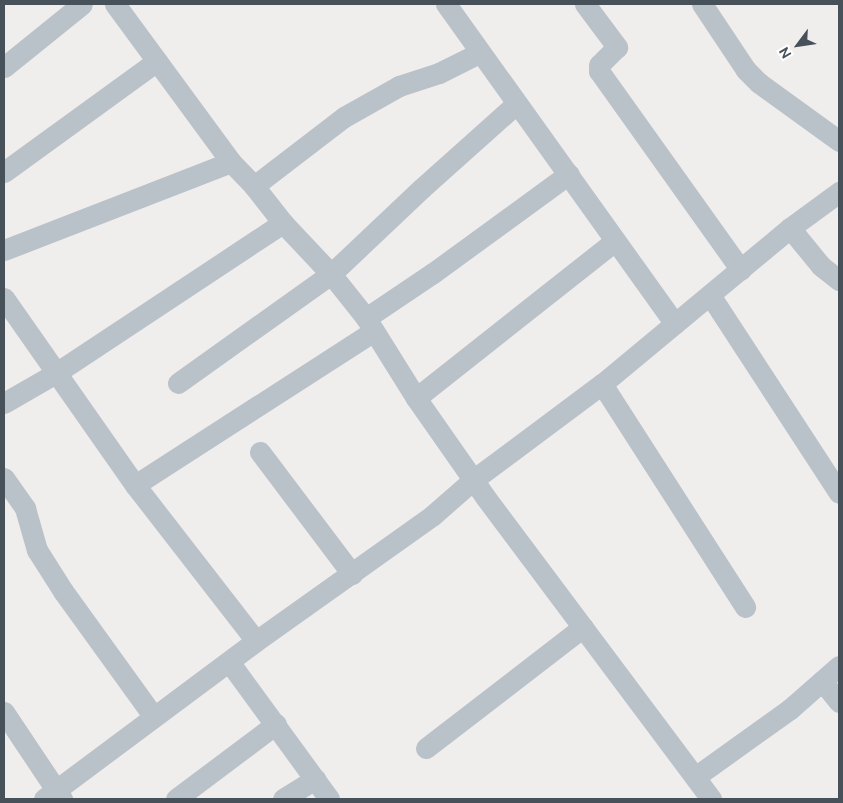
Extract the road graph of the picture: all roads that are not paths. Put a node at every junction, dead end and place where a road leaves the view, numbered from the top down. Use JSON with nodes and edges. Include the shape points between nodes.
{"nodes":[{"id":1,"x":82,"y":4,"type":"edge"},
{"id":2,"x":114,"y":4,"type":"edge"},
{"id":3,"x":446,"y":4,"type":"edge"},
{"id":4,"x":585,"y":4,"type":"edge"},
{"id":5,"x":702,"y":4,"type":"edge"},
{"id":6,"x":479,"y":54,"type":"junction"},
{"id":7,"x":157,"y":61,"type":"junction"},
{"id":8,"x":4,"y":67,"type":"edge"},
{"id":9,"x":516,"y":104,"type":"junction"},
{"id":10,"x":839,"y":141,"type":"edge"},
{"id":11,"x":231,"y":162,"type":"junction"},
{"id":12,"x":4,"y":172,"type":"edge"},
{"id":13,"x":569,"y":174,"type":"junction"},
{"id":14,"x":254,"y":186,"type":"junction"},
{"id":15,"x":839,"y":192,"type":"edge"},
{"id":16,"x":283,"y":223,"type":"junction"},
{"id":17,"x":790,"y":228,"type":"junction"},
{"id":18,"x":615,"y":241,"type":"junction"},
{"id":19,"x":4,"y":250,"type":"edge"},
{"id":20,"x":741,"y":270,"type":"junction"},
{"id":21,"x":331,"y":274,"type":"junction"},
{"id":22,"x":839,"y":280,"type":"edge"},
{"id":23,"x":710,"y":295,"type":"junction"},
{"id":24,"x":4,"y":298,"type":"edge"},
{"id":25,"x":676,"y":324,"type":"junction"},
{"id":26,"x":370,"y":325,"type":"junction"},
{"id":27,"x":56,"y":373,"type":"junction"},
{"id":28,"x":178,"y":383,"type":"dead end"},
{"id":29,"x":602,"y":384,"type":"junction"},
{"id":30,"x":416,"y":398,"type":"junction"},
{"id":31,"x":4,"y":403,"type":"edge"},
{"id":32,"x":260,"y":452,"type":"dead end"},
{"id":33,"x":4,"y":478,"type":"edge"},
{"id":34,"x":473,"y":480,"type":"junction"},
{"id":35,"x":135,"y":485,"type":"junction"},
{"id":36,"x":839,"y":493,"type":"edge"},
{"id":37,"x":352,"y":574,"type":"junction"},
{"id":38,"x":745,"y":607,"type":"dead end"},
{"id":39,"x":583,"y":627,"type":"junction"},
{"id":40,"x":256,"y":641,"type":"junction"},
{"id":41,"x":230,"y":663,"type":"junction"},
{"id":42,"x":839,"y":666,"type":"edge"},
{"id":43,"x":822,"y":681,"type":"junction"},
{"id":44,"x":839,"y":702,"type":"edge"},
{"id":45,"x":4,"y":712,"type":"edge"},
{"id":46,"x":154,"y":717,"type":"junction"},
{"id":47,"x":276,"y":724,"type":"junction"},
{"id":48,"x":426,"y":748,"type":"dead end"},
{"id":49,"x":695,"y":777,"type":"junction"},
{"id":50,"x":315,"y":779,"type":"junction"},
{"id":51,"x":54,"y":796,"type":"edge"},
{"id":52,"x":176,"y":799,"type":"edge"},
{"id":53,"x":283,"y":799,"type":"edge"},
{"id":54,"x":329,"y":799,"type":"edge"},
{"id":55,"x":711,"y":799,"type":"edge"}],
"edges":[{"from":1,"to":8,"type":"street"},
{"from":2,"to":7,"type":"street"},
{"from":3,"to":6,"type":"street"},
{"from":4,"to":20,"type":"street","via":[[617,47],[599,65],[599,71]]},
{"from":5,"to":10,"type":"street","via":[[746,70],[759,83]]},
{"from":6,"to":9,"type":"street"},
{"from":6,"to":14,"type":"street","via":[[439,73],[399,86],[344,117]]},
{"from":7,"to":11,"type":"street"},
{"from":7,"to":12,"type":"street"},
{"from":9,"to":13,"type":"street"},
{"from":9,"to":21,"type":"street"},
{"from":11,"to":14,"type":"street"},
{"from":11,"to":19,"type":"street"},
{"from":13,"to":18,"type":"street"},
{"from":13,"to":26,"type":"street","via":[[433,273]]},
{"from":14,"to":16,"type":"street"},
{"from":15,"to":17,"type":"street"},
{"from":16,"to":21,"type":"street"},
{"from":16,"to":27,"type":"street"},
{"from":17,"to":20,"type":"street"},
{"from":17,"to":22,"type":"street","via":[[822,266]]},
{"from":18,"to":25,"type":"street"},
{"from":18,"to":30,"type":"street"},
{"from":20,"to":23,"type":"street"},
{"from":21,"to":26,"type":"street"},
{"from":21,"to":28,"type":"street"},
{"from":23,"to":25,"type":"street"},
{"from":23,"to":36,"type":"street"},
{"from":24,"to":27,"type":"street"},
{"from":25,"to":29,"type":"street"},
{"from":26,"to":30,"type":"street"},
{"from":26,"to":35,"type":"street"},
{"from":27,"to":31,"type":"street"},
{"from":27,"to":35,"type":"street"},
{"from":29,"to":34,"type":"street"},
{"from":29,"to":38,"type":"street"},
{"from":30,"to":34,"type":"street"},
{"from":32,"to":37,"type":"street"},
{"from":33,"to":46,"type":"street","via":[[25,508],[37,550],[62,591]]},
{"from":34,"to":37,"type":"street","via":[[433,515]]},
{"from":34,"to":39,"type":"street"},
{"from":35,"to":40,"type":"street"},
{"from":37,"to":40,"type":"street"},
{"from":39,"to":48,"type":"street"},
{"from":39,"to":49,"type":"street"},
{"from":40,"to":41,"type":"street"},
{"from":41,"to":46,"type":"street"},
{"from":41,"to":47,"type":"street"},
{"from":42,"to":43,"type":"street"},
{"from":43,"to":44,"type":"street"},
{"from":43,"to":49,"type":"street","via":[[790,709]]},
{"from":45,"to":51,"type":"street","via":[[29,746]]},
{"from":46,"to":51,"type":"street"},
{"from":47,"to":50,"type":"street"},
{"from":47,"to":52,"type":"street"},
{"from":49,"to":55,"type":"street"},
{"from":50,"to":53,"type":"street"},
{"from":50,"to":54,"type":"street"}]}
